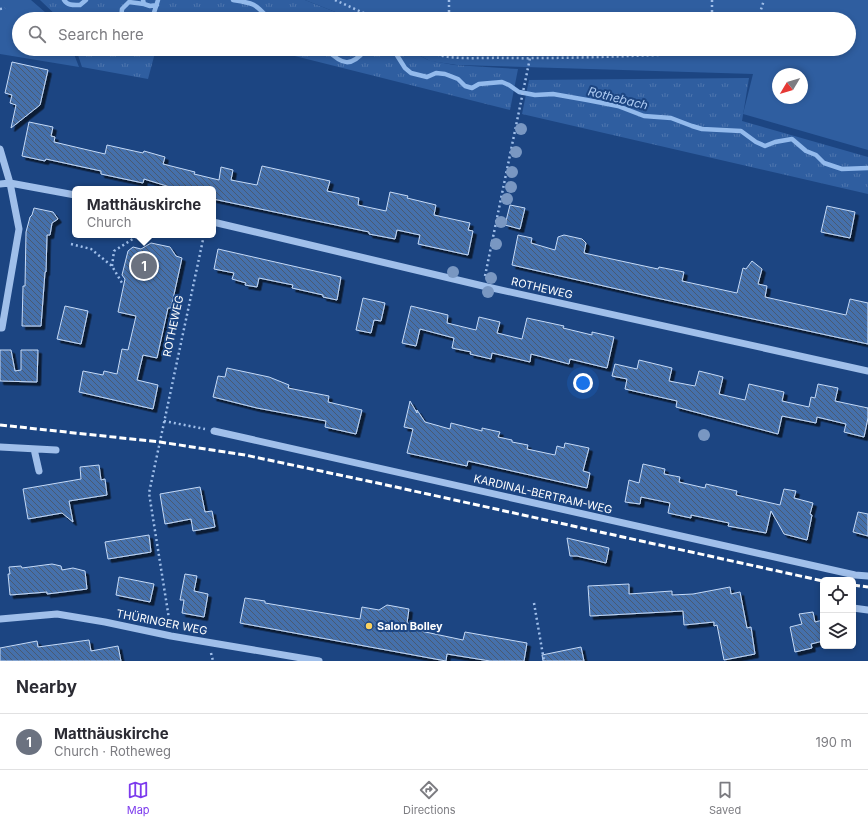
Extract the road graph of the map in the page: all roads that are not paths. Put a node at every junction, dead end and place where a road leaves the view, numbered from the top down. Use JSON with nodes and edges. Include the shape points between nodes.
{"nodes":[{"id":1,"x":0,"y":149,"type":"edge"},
{"id":2,"x":10,"y":183,"type":"junction"},
{"id":3,"x":0,"y":184,"type":"edge"},
{"id":4,"x":72,"y":194,"type":"edge"},
{"id":5,"x":216,"y":223,"type":"edge"},
{"id":6,"x":0,"y":328,"type":"edge"},
{"id":7,"x":868,"y":371,"type":"edge"},
{"id":8,"x":214,"y":431,"type":"road end"},
{"id":9,"x":0,"y":446,"type":"edge"},
{"id":10,"x":34,"y":449,"type":"junction"},
{"id":11,"x":56,"y":450,"type":"dead end"},
{"id":12,"x":39,"y":471,"type":"dead end"},
{"id":13,"x":868,"y":576,"type":"edge"},
{"id":14,"x":856,"y":608,"type":"edge"},
{"id":15,"x":868,"y":610,"type":"edge"},
{"id":16,"x":0,"y":619,"type":"edge"},
{"id":17,"x":319,"y":661,"type":"edge"}],
"edges":[{"from":1,"to":2,"type":"street"},
{"from":2,"to":3,"type":"street"},
{"from":2,"to":4,"type":"street"},
{"from":2,"to":6,"type":"street","via":[[19,229]]},
{"from":5,"to":7,"type":"street","name":"ROTHEWEG","via":[[483,286]]},
{"from":8,"to":13,"type":"street","name":"KARDINAL-BERTRAM-WEG"},
{"from":9,"to":10,"type":"street"},
{"from":10,"to":11,"type":"street"},
{"from":10,"to":12,"type":"street"},
{"from":14,"to":15,"type":"street"},
{"from":16,"to":17,"type":"street","name":"THÜRINGER WEG","via":[[57,614]]}]}
